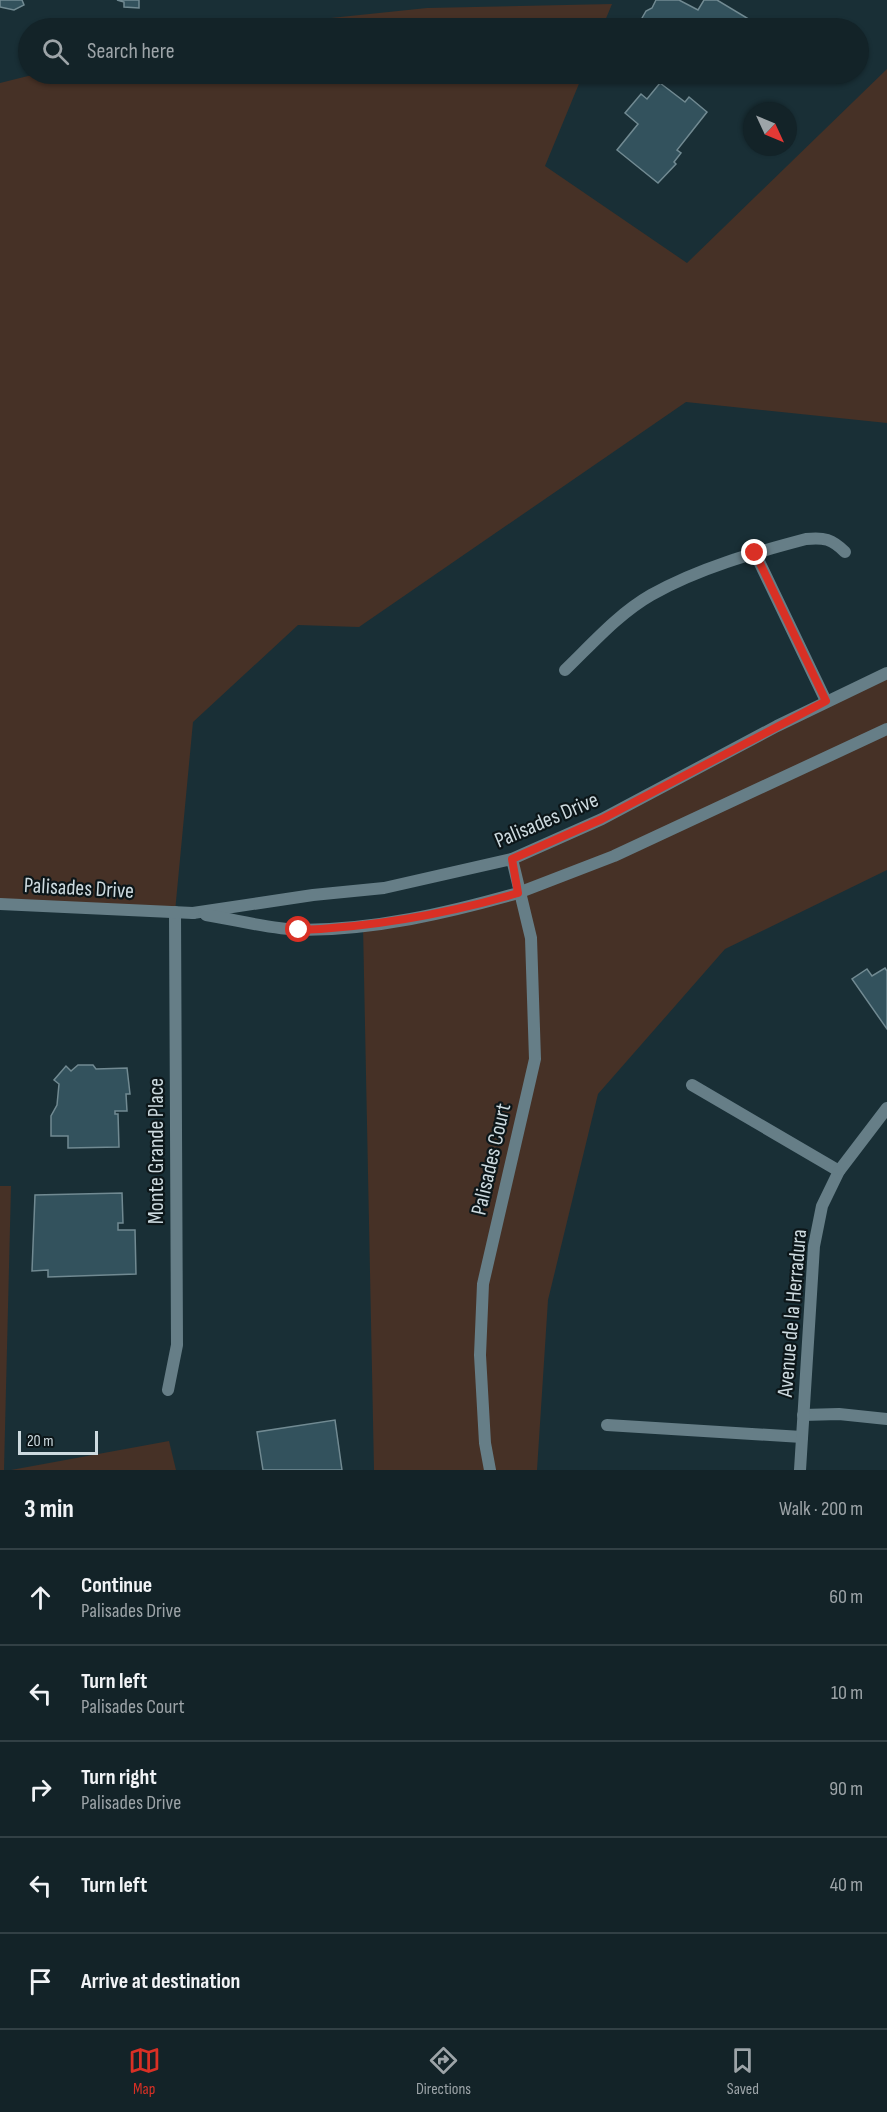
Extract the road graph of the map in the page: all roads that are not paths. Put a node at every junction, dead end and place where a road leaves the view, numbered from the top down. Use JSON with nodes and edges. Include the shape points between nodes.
{"nodes":[{"id":1,"x":845,"y":552,"type":"dead end"},
{"id":2,"x":755,"y":553,"type":"junction"},
{"id":3,"x":565,"y":670,"type":"dead end"},
{"id":4,"x":887,"y":673,"type":"edge"},
{"id":5,"x":826,"y":701,"type":"junction"},
{"id":6,"x":887,"y":729,"type":"edge"},
{"id":7,"x":512,"y":859,"type":"junction"},
{"id":8,"x":518,"y":893,"type":"junction"},
{"id":9,"x":0,"y":904,"type":"edge"},
{"id":10,"x":175,"y":912,"type":"junction"},
{"id":11,"x":193,"y":913,"type":"junction"},
{"id":12,"x":692,"y":1085,"type":"dead end"},
{"id":13,"x":887,"y":1108,"type":"edge"},
{"id":14,"x":840,"y":1171,"type":"junction"},
{"id":15,"x":168,"y":1390,"type":"dead end"},
{"id":16,"x":803,"y":1415,"type":"junction"},
{"id":17,"x":887,"y":1419,"type":"edge"},
{"id":18,"x":607,"y":1425,"type":"dead end"},
{"id":19,"x":802,"y":1437,"type":"junction"},
{"id":20,"x":490,"y":1470,"type":"edge"},
{"id":21,"x":800,"y":1470,"type":"edge"}],
"edges":[{"from":1,"to":2,"type":"street","via":[[822,537]]},
{"from":2,"to":3,"type":"street","via":[[694,574],[650,596],[616,620]]},
{"from":2,"to":5,"type":"street"},
{"from":4,"to":5,"type":"street","name":"Palisades Drive"},
{"from":5,"to":7,"type":"street","name":"Palisades Drive","via":[[602,819]]},
{"from":6,"to":8,"type":"street","name":"Palisades Drive","via":[[614,856]]},
{"from":7,"to":8,"type":"street","name":"Palisades Court"},
{"from":7,"to":11,"type":"street","name":"Palisades Drive","via":[[384,888]]},
{"from":8,"to":11,"type":"street","name":"Palisades Drive","via":[[468,907],[358,927],[299,930]]},
{"from":8,"to":20,"type":"street","name":"Palisades Court","via":[[531,938],[535,1059],[483,1284],[480,1355]]},
{"from":9,"to":10,"type":"street","name":"Palisades Drive"},
{"from":10,"to":11,"type":"street","name":"Palisades Drive"},
{"from":10,"to":15,"type":"street","name":"Monte Grande Place","via":[[177,1345]]},
{"from":12,"to":14,"type":"street"},
{"from":13,"to":14,"type":"street","name":"Avenue de la Herradura"},
{"from":14,"to":16,"type":"street","name":"Avenue de la Herradura","via":[[822,1206],[814,1246]]},
{"from":16,"to":17,"type":"street"},
{"from":16,"to":19,"type":"street","name":"Avenue de la Herradura"},
{"from":18,"to":19,"type":"street"},
{"from":19,"to":21,"type":"street","name":"Avenue de la Herradura"}]}
